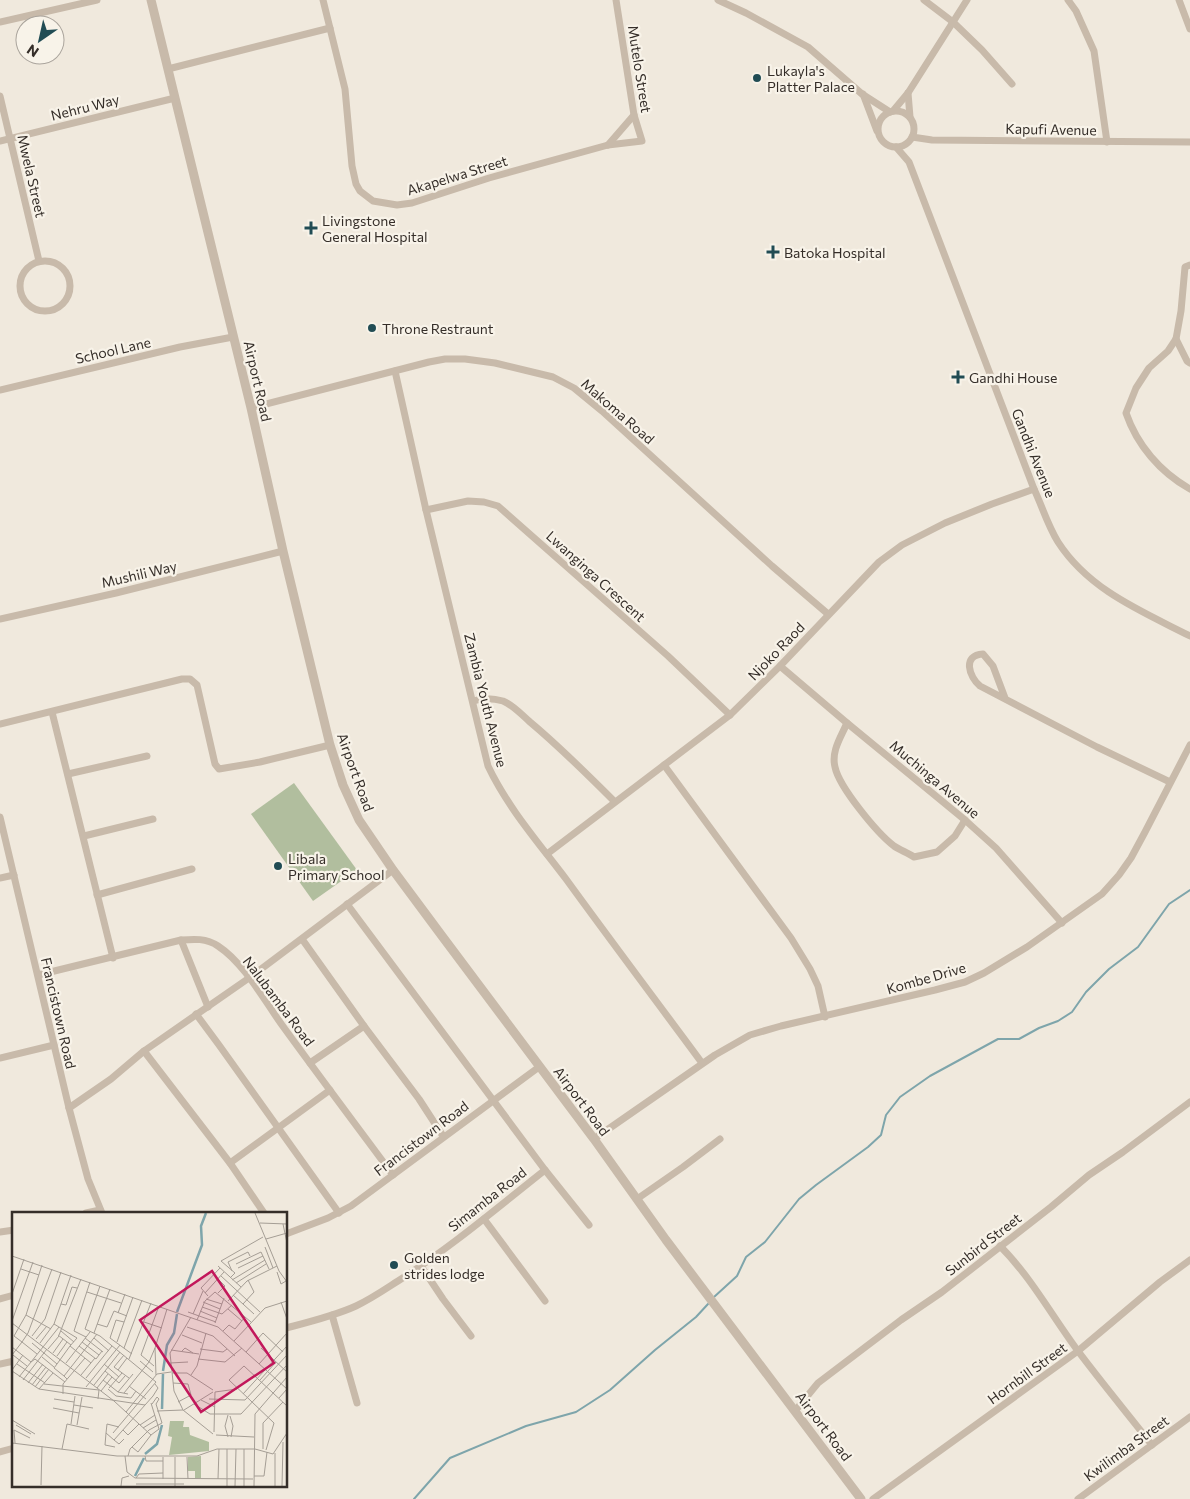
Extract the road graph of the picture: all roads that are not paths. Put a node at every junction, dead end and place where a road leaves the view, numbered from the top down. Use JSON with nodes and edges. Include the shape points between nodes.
{"nodes":[{"id":1,"x":97,"y":0,"type":"edge"},
{"id":2,"x":152,"y":0,"type":"edge"},
{"id":3,"x":323,"y":0,"type":"edge"},
{"id":4,"x":616,"y":0,"type":"edge"},
{"id":5,"x":718,"y":0,"type":"edge"},
{"id":6,"x":924,"y":0,"type":"edge"},
{"id":7,"x":967,"y":0,"type":"edge"},
{"id":8,"x":1068,"y":0,"type":"edge"},
{"id":9,"x":1179,"y":0,"type":"edge"},
{"id":10,"x":0,"y":22,"type":"edge"},
{"id":11,"x":953,"y":22,"type":"junction"},
{"id":12,"x":330,"y":28,"type":"junction"},
{"id":13,"x":1190,"y":29,"type":"edge"},
{"id":14,"x":168,"y":69,"type":"junction"},
{"id":15,"x":1012,"y":84,"type":"dead end"},
{"id":16,"x":908,"y":93,"type":"junction"},
{"id":17,"x":862,"y":94,"type":"junction"},
{"id":18,"x":0,"y":96,"type":"edge"},
{"id":19,"x":175,"y":98,"type":"junction"},
{"id":20,"x":891,"y":111,"type":"junction"},
{"id":21,"x":634,"y":115,"type":"junction"},
{"id":22,"x":910,"y":118,"type":"junction"},
{"id":23,"x":879,"y":134,"type":"junction"},
{"id":24,"x":10,"y":138,"type":"junction"},
{"id":25,"x":911,"y":138,"type":"junction"},
{"id":26,"x":0,"y":141,"type":"edge"},
{"id":27,"x":642,"y":141,"type":"joint"},
{"id":28,"x":1108,"y":142,"type":"junction"},
{"id":29,"x":1190,"y":142,"type":"edge"},
{"id":30,"x":608,"y":145,"type":"junction"},
{"id":31,"x":896,"y":147,"type":"junction"},
{"id":32,"x":909,"y":162,"type":"junction"},
{"id":33,"x":39,"y":262,"type":"junction"},
{"id":34,"x":1190,"y":265,"type":"edge"},
{"id":35,"x":234,"y":337,"type":"junction"},
{"id":36,"x":1176,"y":339,"type":"junction"},
{"id":37,"x":1190,"y":362,"type":"edge"},
{"id":38,"x":395,"y":371,"type":"junction"},
{"id":39,"x":0,"y":390,"type":"edge"},
{"id":40,"x":251,"y":408,"type":"junction"},
{"id":41,"x":1034,"y":489,"type":"junction"},
{"id":42,"x":1190,"y":489,"type":"edge"},
{"id":43,"x":426,"y":510,"type":"junction"},
{"id":44,"x":283,"y":551,"type":"junction"},
{"id":45,"x":828,"y":614,"type":"junction"},
{"id":46,"x":0,"y":619,"type":"edge"},
{"id":47,"x":1190,"y":636,"type":"edge"},
{"id":48,"x":780,"y":666,"type":"junction"},
{"id":49,"x":1005,"y":698,"type":"junction"},
{"id":50,"x":473,"y":701,"type":"junction"},
{"id":51,"x":52,"y":712,"type":"junction"},
{"id":52,"x":730,"y":715,"type":"junction"},
{"id":53,"x":847,"y":723,"type":"junction"},
{"id":54,"x":0,"y":724,"type":"edge"},
{"id":55,"x":330,"y":745,"type":"junction"},
{"id":56,"x":1190,"y":745,"type":"edge"},
{"id":57,"x":147,"y":756,"type":"dead end"},
{"id":58,"x":664,"y":765,"type":"junction"},
{"id":59,"x":68,"y":774,"type":"junction"},
{"id":60,"x":1170,"y":782,"type":"junction"},
{"id":61,"x":614,"y":801,"type":"junction"},
{"id":62,"x":0,"y":816,"type":"edge"},
{"id":63,"x":153,"y":819,"type":"dead end"},
{"id":64,"x":965,"y":820,"type":"junction"},
{"id":65,"x":84,"y":836,"type":"junction"},
{"id":66,"x":547,"y":854,"type":"junction"},
{"id":67,"x":192,"y":868,"type":"dead end"},
{"id":68,"x":393,"y":870,"type":"junction"},
{"id":69,"x":14,"y":875,"type":"junction"},
{"id":70,"x":0,"y":878,"type":"edge"},
{"id":71,"x":97,"y":895,"type":"junction"},
{"id":72,"x":347,"y":904,"type":"junction"},
{"id":73,"x":1062,"y":923,"type":"junction"},
{"id":74,"x":302,"y":939,"type":"junction"},
{"id":75,"x":181,"y":940,"type":"junction"},
{"id":76,"x":114,"y":958,"type":"junction"},
{"id":77,"x":38,"y":976,"type":"junction"},
{"id":78,"x":249,"y":978,"type":"junction"},
{"id":79,"x":208,"y":1007,"type":"junction"},
{"id":80,"x":196,"y":1014,"type":"junction"},
{"id":81,"x":825,"y":1017,"type":"junction"},
{"id":82,"x":364,"y":1026,"type":"junction"},
{"id":83,"x":54,"y":1045,"type":"junction"},
{"id":84,"x":144,"y":1051,"type":"junction"},
{"id":85,"x":0,"y":1058,"type":"edge"},
{"id":86,"x":702,"y":1063,"type":"junction"},
{"id":87,"x":310,"y":1064,"type":"junction"},
{"id":88,"x":539,"y":1067,"type":"junction"},
{"id":89,"x":330,"y":1090,"type":"junction"},
{"id":90,"x":493,"y":1099,"type":"junction"},
{"id":91,"x":1190,"y":1102,"type":"edge"},
{"id":92,"x":69,"y":1108,"type":"junction"},
{"id":93,"x":278,"y":1128,"type":"junction"},
{"id":94,"x":443,"y":1136,"type":"junction"},
{"id":95,"x":594,"y":1139,"type":"junction"},
{"id":96,"x":720,"y":1139,"type":"dead end"},
{"id":97,"x":230,"y":1163,"type":"junction"},
{"id":98,"x":545,"y":1170,"type":"junction"},
{"id":99,"x":393,"y":1175,"type":"junction"},
{"id":100,"x":637,"y":1199,"type":"junction"},
{"id":101,"x":101,"y":1211,"type":"edge"},
{"id":102,"x":263,"y":1212,"type":"edge"},
{"id":103,"x":338,"y":1214,"type":"junction"},
{"id":104,"x":484,"y":1219,"type":"junction"},
{"id":105,"x":589,"y":1225,"type":"dead end"},
{"id":106,"x":288,"y":1233,"type":"edge"},
{"id":107,"x":1000,"y":1246,"type":"junction"},
{"id":108,"x":1190,"y":1260,"type":"edge"},
{"id":109,"x":421,"y":1266,"type":"junction"},
{"id":110,"x":545,"y":1301,"type":"dead end"},
{"id":111,"x":332,"y":1315,"type":"junction"},
{"id":112,"x":288,"y":1327,"type":"edge"},
{"id":113,"x":471,"y":1336,"type":"dead end"},
{"id":114,"x":1078,"y":1351,"type":"junction"},
{"id":115,"x":356,"y":1403,"type":"dead end"},
{"id":116,"x":795,"y":1411,"type":"junction"},
{"id":117,"x":1190,"y":1417,"type":"edge"},
{"id":118,"x":1152,"y":1445,"type":"junction"},
{"id":119,"x":861,"y":1499,"type":"edge"},
{"id":120,"x":873,"y":1499,"type":"edge"},
{"id":121,"x":1078,"y":1499,"type":"edge"}],
"edges":[{"from":1,"to":10,"type":"street"},
{"from":2,"to":14,"type":"street","name":"Airport Road"},
{"from":3,"to":12,"type":"street","name":"Akapelwa Street"},
{"from":4,"to":21,"type":"street","name":"Mutelo Street"},
{"from":5,"to":17,"type":"street","via":[[808,47]]},
{"from":6,"to":11,"type":"street"},
{"from":7,"to":11,"type":"street"},
{"from":8,"to":28,"type":"street","via":[[1094,51]]},
{"from":9,"to":13,"type":"street"},
{"from":11,"to":15,"type":"street"},
{"from":11,"to":16,"type":"street"},
{"from":12,"to":14,"type":"street"},
{"from":12,"to":30,"type":"street","name":"Akapelwa Street","via":[[345,89],[354,175],[360,191],[374,201],[397,205],[412,202]]},
{"from":14,"to":19,"type":"street","name":"Airport Road"},
{"from":16,"to":20,"type":"street"},
{"from":16,"to":22,"type":"street"},
{"from":17,"to":20,"type":"street"},
{"from":17,"to":23,"type":"street"},
{"from":18,"to":24,"type":"street","name":"Mwela Street"},
{"from":19,"to":24,"type":"street","name":"Nehru Way"},
{"from":19,"to":35,"type":"street","name":"Airport Road"},
{"from":20,"to":22,"type":"street","via":[[905,113]]},
{"from":20,"to":23,"type":"street","via":[[881,118]]},
{"from":21,"to":27,"type":"street","name":"Mutelo Street"},
{"from":21,"to":30,"type":"street"},
{"from":22,"to":25,"type":"street","via":[[914,130]]},
{"from":23,"to":31,"type":"street","via":[[885,143]]},
{"from":24,"to":26,"type":"street","name":"Nehru Way"},
{"from":24,"to":33,"type":"street","name":"Mwela Street"},
{"from":25,"to":28,"type":"street","name":"Kapufi Avenue"},
{"from":25,"to":31,"type":"street"},
{"from":25,"to":32,"type":"street","name":"Gandhi Avenue"},
{"from":27,"to":30,"type":"street","name":"Akapelwa Street"},
{"from":28,"to":29,"type":"street","name":"Kapufi Avenue"},
{"from":31,"to":32,"type":"street","name":"Gandhi Avenue"},
{"from":32,"to":41,"type":"street","name":"Gandhi Avenue"},
{"from":33,"to":33,"type":"street","via":[[55,263],[67,274],[70,282],[67,298],[55,309],[47,311],[31,307],[21,294],[21,278],[25,270]]},
{"from":34,"to":36,"type":"street","via":[[1185,267]]},
{"from":35,"to":39,"type":"street","name":"School Lane"},
{"from":35,"to":40,"type":"street","name":"Airport Road"},
{"from":36,"to":37,"type":"street"},
{"from":36,"to":42,"type":"street","via":[[1149,368],[1126,413],[1132,430],[1146,451],[1167,474]]},
{"from":38,"to":40,"type":"street","name":"Makoma Road"},
{"from":38,"to":43,"type":"street","name":"Zambia Youth Avenue"},
{"from":38,"to":45,"type":"street","name":"Makoma Road","via":[[445,359],[465,359],[533,371],[574,388]]},
{"from":40,"to":44,"type":"street","name":"Airport Road"},
{"from":41,"to":45,"type":"street","name":"Njoko Raod","via":[[953,520],[902,545],[879,562]]},
{"from":41,"to":47,"type":"street","name":"Gandhi Avenue","via":[[1057,540],[1080,570],[1106,592]]},
{"from":43,"to":50,"type":"street","name":"Zambia Youth Avenue"},
{"from":43,"to":52,"type":"street","name":"Lwanginga Crescent","via":[[468,501],[498,506]]},
{"from":44,"to":46,"type":"street","name":"Mushili Way"},
{"from":44,"to":55,"type":"street","name":"Airport Road"},
{"from":45,"to":48,"type":"street","name":"Njoko Raod"},
{"from":48,"to":52,"type":"street","name":"Njoko Raod"},
{"from":48,"to":53,"type":"street","name":"Muchinga Avenue"},
{"from":49,"to":49,"type":"street","via":[[974,681],[969,670],[970,662],[978,654],[983,654],[994,666]]},
{"from":49,"to":60,"type":"street"},
{"from":50,"to":61,"type":"street","via":[[492,699],[515,709]]},
{"from":50,"to":66,"type":"street","name":"Zambia Youth Avenue","via":[[488,766],[495,782]]},
{"from":51,"to":54,"type":"street"},
{"from":51,"to":55,"type":"street","via":[[182,678],[197,685],[215,764],[219,769]]},
{"from":51,"to":59,"type":"street"},
{"from":52,"to":58,"type":"street","name":"Njoko Raod"},
{"from":53,"to":64,"type":"street","name":"Muchinga Avenue"},
{"from":53,"to":64,"type":"street","via":[[834,750],[834,766],[843,787],[893,845],[914,857],[937,852],[955,836]]},
{"from":55,"to":68,"type":"street","name":"Airport Road","via":[[359,820]]},
{"from":56,"to":60,"type":"street","name":"Kombe Drive"},
{"from":57,"to":59,"type":"street"},
{"from":58,"to":61,"type":"street","name":"Njoko Raod"},
{"from":58,"to":81,"type":"street","via":[[796,946],[818,986]]},
{"from":59,"to":65,"type":"street"},
{"from":60,"to":73,"type":"street","name":"Kombe Drive","via":[[1119,875],[1102,894]]},
{"from":61,"to":66,"type":"street","name":"Njoko Raod"},
{"from":62,"to":69,"type":"street","name":"Francistown Road"},
{"from":63,"to":65,"type":"street"},
{"from":64,"to":73,"type":"street","name":"Muchinga Avenue","via":[[996,848]]},
{"from":65,"to":71,"type":"street"},
{"from":66,"to":86,"type":"street","name":"Zambia Youth Avenue"},
{"from":67,"to":71,"type":"street"},
{"from":68,"to":72,"type":"street"},
{"from":68,"to":88,"type":"street","name":"Airport Road"},
{"from":69,"to":70,"type":"street"},
{"from":69,"to":77,"type":"street","name":"Francistown Road"},
{"from":71,"to":76,"type":"street"},
{"from":72,"to":74,"type":"street"},
{"from":72,"to":90,"type":"street"},
{"from":73,"to":81,"type":"street","name":"Kombe Drive","via":[[998,965],[965,982]]},
{"from":74,"to":78,"type":"street"},
{"from":74,"to":82,"type":"street"},
{"from":75,"to":76,"type":"street","name":"Nalubamba Road"},
{"from":75,"to":78,"type":"street","name":"Nalubamba Road","via":[[203,939],[217,945]]},
{"from":75,"to":79,"type":"street"},
{"from":76,"to":77,"type":"street","name":"Nalubamba Road"},
{"from":77,"to":83,"type":"street","name":"Francistown Road"},
{"from":78,"to":79,"type":"street"},
{"from":78,"to":87,"type":"street","name":"Nalubamba Road"},
{"from":79,"to":80,"type":"street"},
{"from":80,"to":84,"type":"street"},
{"from":80,"to":93,"type":"street"},
{"from":81,"to":86,"type":"street","name":"Kombe Drive","via":[[750,1035]]},
{"from":82,"to":87,"type":"street"},
{"from":82,"to":94,"type":"street"},
{"from":83,"to":85,"type":"street"},
{"from":83,"to":92,"type":"street","name":"Francistown Road"},
{"from":84,"to":92,"type":"street","via":[[112,1079]]},
{"from":84,"to":97,"type":"street"},
{"from":86,"to":95,"type":"street","name":"Kombe Drive"},
{"from":87,"to":89,"type":"street","name":"Nalubamba Road"},
{"from":88,"to":90,"type":"street","name":"Francistown Road"},
{"from":88,"to":95,"type":"street","name":"Airport Road"},
{"from":89,"to":93,"type":"street"},
{"from":89,"to":99,"type":"street","name":"Nalubamba Road"},
{"from":90,"to":94,"type":"street","name":"Francistown Road"},
{"from":90,"to":98,"type":"street"},
{"from":91,"to":107,"type":"street","name":"Sunbird Street","via":[[1088,1175]]},
{"from":92,"to":101,"type":"street","name":"Francistown Road","via":[[88,1179]]},
{"from":93,"to":97,"type":"street"},
{"from":93,"to":103,"type":"street"},
{"from":94,"to":99,"type":"street","name":"Francistown Road"},
{"from":95,"to":100,"type":"street","name":"Airport Road"},
{"from":96,"to":100,"type":"street"},
{"from":97,"to":102,"type":"street"},
{"from":98,"to":104,"type":"street","name":"Simamba Road"},
{"from":98,"to":105,"type":"street"},
{"from":99,"to":103,"type":"street","name":"Francistown Road"},
{"from":100,"to":116,"type":"street","name":"Airport Road"},
{"from":103,"to":106,"type":"street","name":"Francistown Road"},
{"from":104,"to":109,"type":"street","name":"Simamba Road"},
{"from":104,"to":110,"type":"street"},
{"from":107,"to":114,"type":"street","via":[[1045,1301]]},
{"from":107,"to":116,"type":"street","name":"Sunbird Street","via":[[818,1383]]},
{"from":108,"to":114,"type":"street","name":"Hornbill Street"},
{"from":109,"to":111,"type":"street","name":"Simamba Road","via":[[369,1300]]},
{"from":109,"to":113,"type":"street"},
{"from":111,"to":112,"type":"street","name":"Simamba Road"},
{"from":111,"to":115,"type":"street"},
{"from":114,"to":118,"type":"street"},
{"from":114,"to":120,"type":"street","name":"Hornbill Street"},
{"from":116,"to":119,"type":"street","name":"Airport Road"},
{"from":117,"to":118,"type":"street","name":"Kwilimba Street"},
{"from":118,"to":121,"type":"street","name":"Kwilimba Street"}]}
